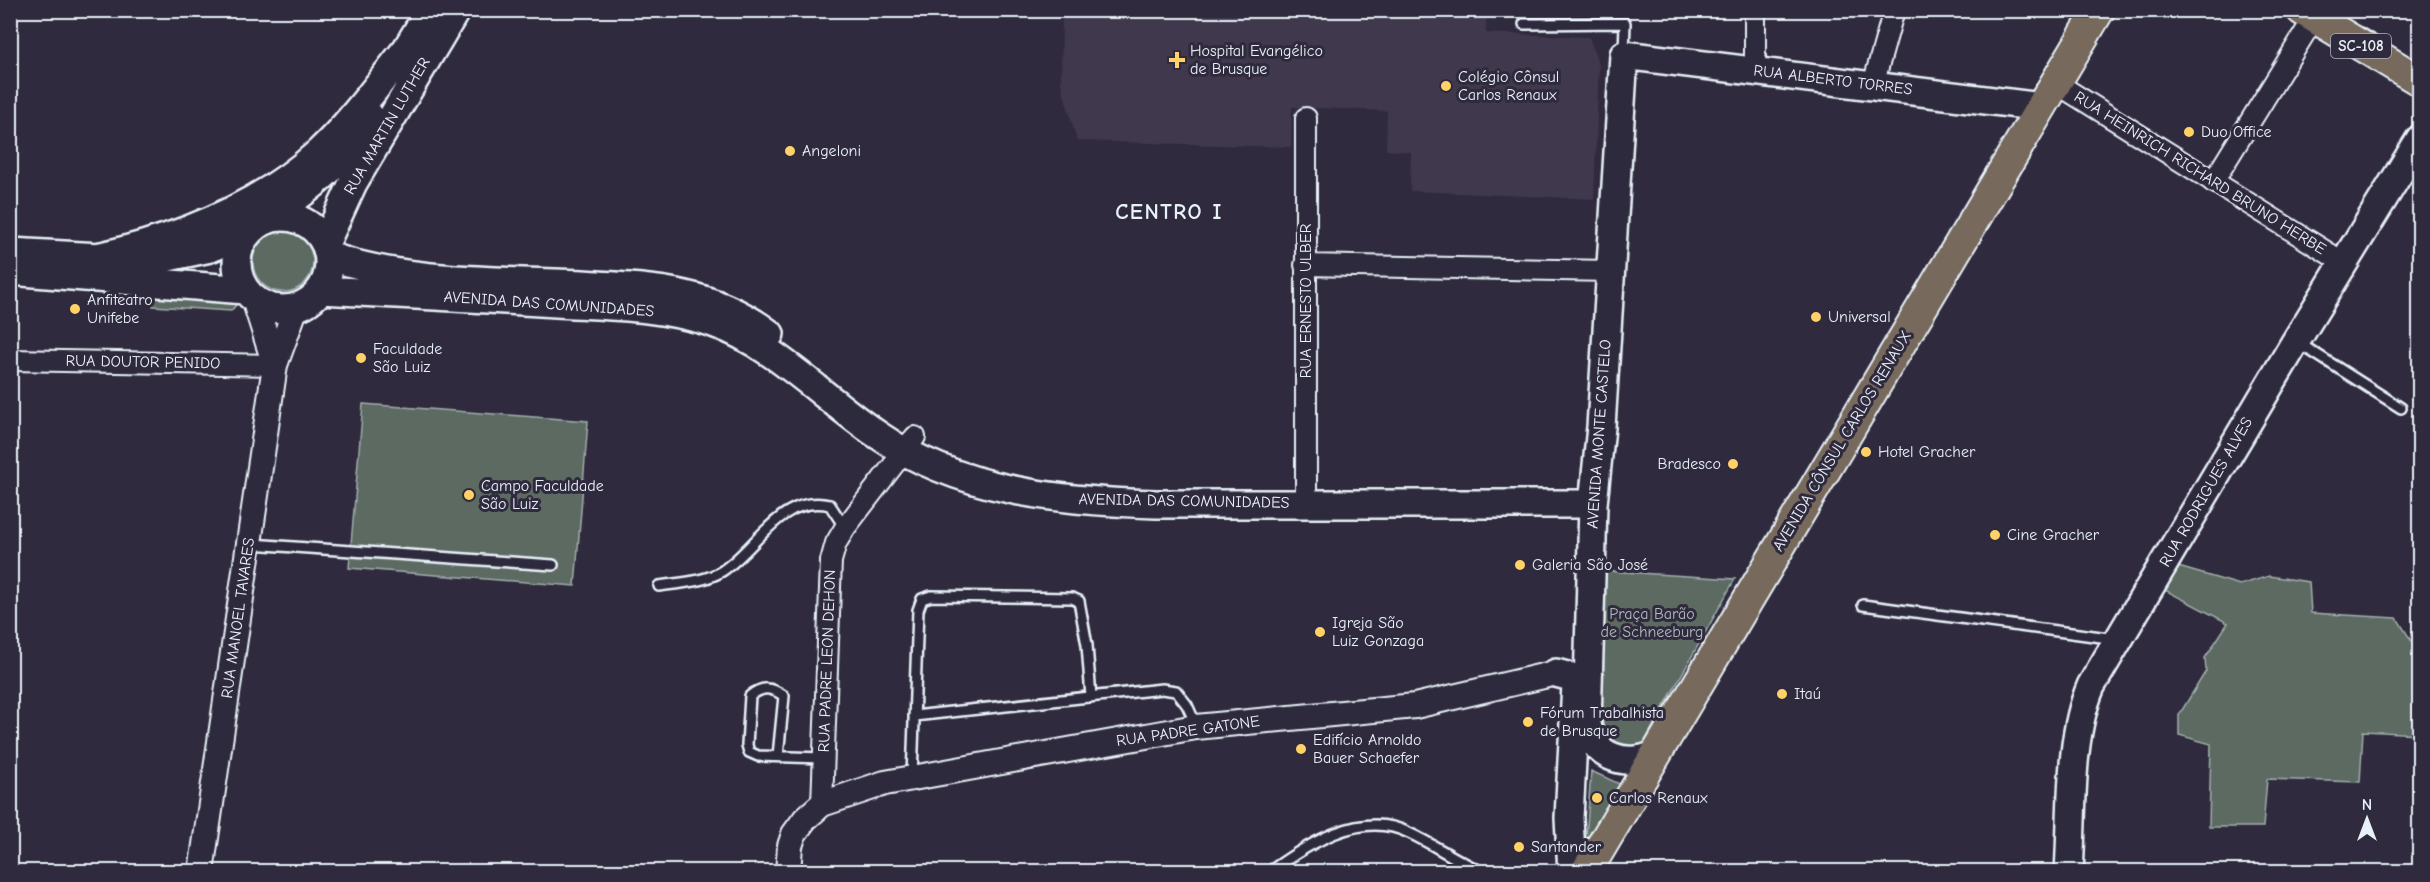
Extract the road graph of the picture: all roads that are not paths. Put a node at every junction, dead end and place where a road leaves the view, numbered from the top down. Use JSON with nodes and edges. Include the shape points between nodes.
{"nodes":[{"id":1,"x":430,"y":10,"type":"edge"},
{"id":2,"x":456,"y":10,"type":"edge"},
{"id":3,"x":1755,"y":10,"type":"edge"},
{"id":4,"x":1894,"y":10,"type":"edge"},
{"id":5,"x":2099,"y":10,"type":"edge"},
{"id":6,"x":2308,"y":14,"type":"edge"},
{"id":7,"x":1524,"y":24,"type":"dead end"},
{"id":8,"x":404,"y":52,"type":"junction"},
{"id":9,"x":1624,"y":55,"type":"junction"},
{"id":10,"x":1755,"y":70,"type":"junction"},
{"id":11,"x":2420,"y":81,"type":"edge"},
{"id":12,"x":1873,"y":85,"type":"junction"},
{"id":13,"x":2049,"y":95,"type":"junction"},
{"id":14,"x":1306,"y":118,"type":"dead end"},
{"id":15,"x":2420,"y":138,"type":"edge"},
{"id":16,"x":2213,"y":182,"type":"junction"},
{"id":17,"x":254,"y":227,"type":"junction"},
{"id":18,"x":327,"y":250,"type":"junction"},
{"id":19,"x":10,"y":252,"type":"edge"},
{"id":20,"x":93,"y":258,"type":"junction"},
{"id":21,"x":2344,"y":264,"type":"junction"},
{"id":22,"x":1305,"y":265,"type":"junction"},
{"id":23,"x":1611,"y":271,"type":"junction"},
{"id":24,"x":10,"y":272,"type":"edge"},
{"id":25,"x":423,"y":286,"type":"junction"},
{"id":26,"x":320,"y":290,"type":"junction"},
{"id":27,"x":250,"y":295,"type":"junction"},
{"id":28,"x":296,"y":307,"type":"junction"},
{"id":29,"x":2295,"y":341,"type":"junction"},
{"id":30,"x":10,"y":360,"type":"edge"},
{"id":31,"x":275,"y":364,"type":"junction"},
{"id":32,"x":2401,"y":408,"type":"dead end"},
{"id":33,"x":909,"y":445,"type":"junction"},
{"id":34,"x":1306,"y":494,"type":"junction"},
{"id":35,"x":1594,"y":495,"type":"junction"},
{"id":36,"x":845,"y":528,"type":"junction"},
{"id":37,"x":249,"y":544,"type":"junction"},
{"id":38,"x":554,"y":565,"type":"dead end"},
{"id":39,"x":1590,"y":568,"type":"junction"},
{"id":40,"x":659,"y":586,"type":"dead end"},
{"id":41,"x":1863,"y":605,"type":"dead end"},
{"id":42,"x":2118,"y":639,"type":"junction"},
{"id":43,"x":1556,"y":673,"type":"junction"},
{"id":44,"x":1091,"y":697,"type":"junction"},
{"id":45,"x":914,"y":716,"type":"junction"},
{"id":46,"x":1197,"y":728,"type":"junction"},
{"id":47,"x":1655,"y":755,"type":"junction"},
{"id":48,"x":778,"y":756,"type":"junction"},
{"id":49,"x":823,"y":758,"type":"junction"},
{"id":50,"x":912,"y":777,"type":"junction"},
{"id":51,"x":822,"y":804,"type":"junction"},
{"id":52,"x":201,"y":872,"type":"edge"},
{"id":53,"x":788,"y":872,"type":"edge"},
{"id":54,"x":1269,"y":872,"type":"edge"},
{"id":55,"x":1483,"y":872,"type":"edge"},
{"id":56,"x":1572,"y":872,"type":"edge"},
{"id":57,"x":1586,"y":872,"type":"edge"},
{"id":58,"x":2069,"y":872,"type":"edge"}],
"edges":[{"from":1,"to":8,"type":"main road","name":"RUA MARTIN LUTHER"},
{"from":2,"to":18,"type":"main road","name":"RUA MARTIN LUTHER","via":[[353,183]]},
{"from":3,"to":10,"type":"street"},
{"from":4,"to":12,"type":"street"},
{"from":5,"to":13,"type":"main road","name":"AVENIDA CÔNSUL CARLOS RENAUX"},
{"from":6,"to":11,"type":"main road","number":"SC-108"},
{"from":6,"to":16,"type":"street"},
{"from":7,"to":9,"type":"lane","via":[[1625,23]]},
{"from":8,"to":17,"type":"main road","name":"RUA MARTIN LUTHER","via":[[359,132],[332,170]]},
{"from":8,"to":20,"type":"main road","via":[[335,135],[294,172],[208,223],[169,239]]},
{"from":9,"to":10,"type":"main road","name":"RUA ALBERTO TORRES"},
{"from":9,"to":23,"type":"main road","name":"AVENIDA MONTE CASTELO"},
{"from":10,"to":12,"type":"main road","name":"RUA ALBERTO TORRES"},
{"from":12,"to":13,"type":"main road","name":"RUA ALBERTO TORRES"},
{"from":13,"to":16,"type":"street","name":"RUA HEINRICH RICHARD BRUNO HERBE"},
{"from":13,"to":47,"type":"main road","name":"AVENIDA CÔNSUL CARLOS RENAUX"},
{"from":14,"to":22,"type":"street","name":"RUA ERNESTO ULBER"},
{"from":15,"to":21,"type":"main road","name":"RUA RODRIGUES ALVES"},
{"from":16,"to":21,"type":"street","name":"RUA HEINRICH RICHARD BRUNO HERBE"},
{"from":17,"to":18,"type":"main road","via":[[274,217],[290,217],[317,231]]},
{"from":17,"to":20,"type":"main road","via":[[210,248],[154,260]]},
{"from":17,"to":27,"type":"main road","via":[[240,245],[236,260],[238,276]]},
{"from":18,"to":25,"type":"main road","name":"AVENIDA DAS COMUNIDADES"},
{"from":18,"to":26,"type":"main road","via":[[326,280]]},
{"from":19,"to":20,"type":"main road"},
{"from":21,"to":29,"type":"main road","name":"RUA RODRIGUES ALVES"},
{"from":22,"to":23,"type":"street"},
{"from":22,"to":34,"type":"street","name":"RUA ERNESTO ULBER"},
{"from":23,"to":35,"type":"main road","name":"AVENIDA MONTE CASTELO"},
{"from":24,"to":27,"type":"main road"},
{"from":25,"to":26,"type":"main road","name":"AVENIDA DAS COMUNIDADES"},
{"from":25,"to":33,"type":"main road","name":"AVENIDA DAS COMUNIDADES","via":[[644,298],[685,294],[738,312],[889,422]]},
{"from":26,"to":28,"type":"main road","via":[[310,301]]},
{"from":27,"to":28,"type":"main road","via":[[267,306]]},
{"from":27,"to":31,"type":"street","name":"RUA MANOEL TAVARES"},
{"from":28,"to":31,"type":"street","name":"RUA MANOEL TAVARES"},
{"from":29,"to":32,"type":"lane"},
{"from":29,"to":42,"type":"main road","name":"RUA RODRIGUES ALVES"},
{"from":30,"to":31,"type":"street","name":"RUA DOUTOR PENIDO"},
{"from":31,"to":37,"type":"street","name":"RUA MANOEL TAVARES"},
{"from":33,"to":34,"type":"main road","name":"AVENIDA DAS COMUNIDADES","via":[[964,458],[1021,483],[1130,494]]},
{"from":33,"to":36,"type":"street","name":"RUA PADRE LEON DEHON"},
{"from":34,"to":35,"type":"main road","name":"AVENIDA DAS COMUNIDADES"},
{"from":35,"to":39,"type":"main road","name":"AVENIDA MONTE CASTELO"},
{"from":36,"to":40,"type":"lane","via":[[830,505],[798,505],[721,572]]},
{"from":36,"to":49,"type":"street","name":"RUA PADRE LEON DEHON","via":[[831,561]]},
{"from":37,"to":38,"type":"lane"},
{"from":37,"to":52,"type":"street","name":"RUA MANOEL TAVARES"},
{"from":39,"to":43,"type":"main road","via":[[1580,597],[1574,661]]},
{"from":39,"to":47,"type":"main road","name":"AVENIDA MONTE CASTELO","via":[[1588,733],[1603,754],[1614,758],[1640,761]]},
{"from":41,"to":42,"type":"lane"},
{"from":42,"to":58,"type":"main road","name":"RUA RODRIGUES ALVES","via":[[2091,686],[2080,717]]},
{"from":43,"to":46,"type":"street","name":"RUA PADRE GATONE","via":[[1415,706]]},
{"from":43,"to":56,"type":"main road","via":[[1571,677],[1576,684],[1569,818]]},
{"from":44,"to":45,"type":"lane"},
{"from":44,"to":45,"type":"lane","via":[[1087,645],[1078,601],[931,596],[922,599],[918,610]]},
{"from":44,"to":46,"type":"lane","via":[[1176,691]]},
{"from":45,"to":50,"type":"lane"},
{"from":46,"to":50,"type":"street","name":"RUA PADRE GATONE"},
{"from":47,"to":57,"type":"main road","name":"AVENIDA CÔNSUL CARLOS RENAUX"},
{"from":48,"to":48,"type":"lane","via":[[758,756],[749,753],[747,746],[750,696],[759,689],[772,688],[784,696]]},
{"from":48,"to":49,"type":"lane"},
{"from":49,"to":51,"type":"street","name":"RUA PADRE LEON DEHON"},
{"from":50,"to":51,"type":"street","name":"RUA PADRE GATONE"},
{"from":51,"to":53,"type":"street","via":[[794,834]]},
{"from":54,"to":55,"type":"lane","via":[[1332,835],[1371,823],[1408,832]]}]}
